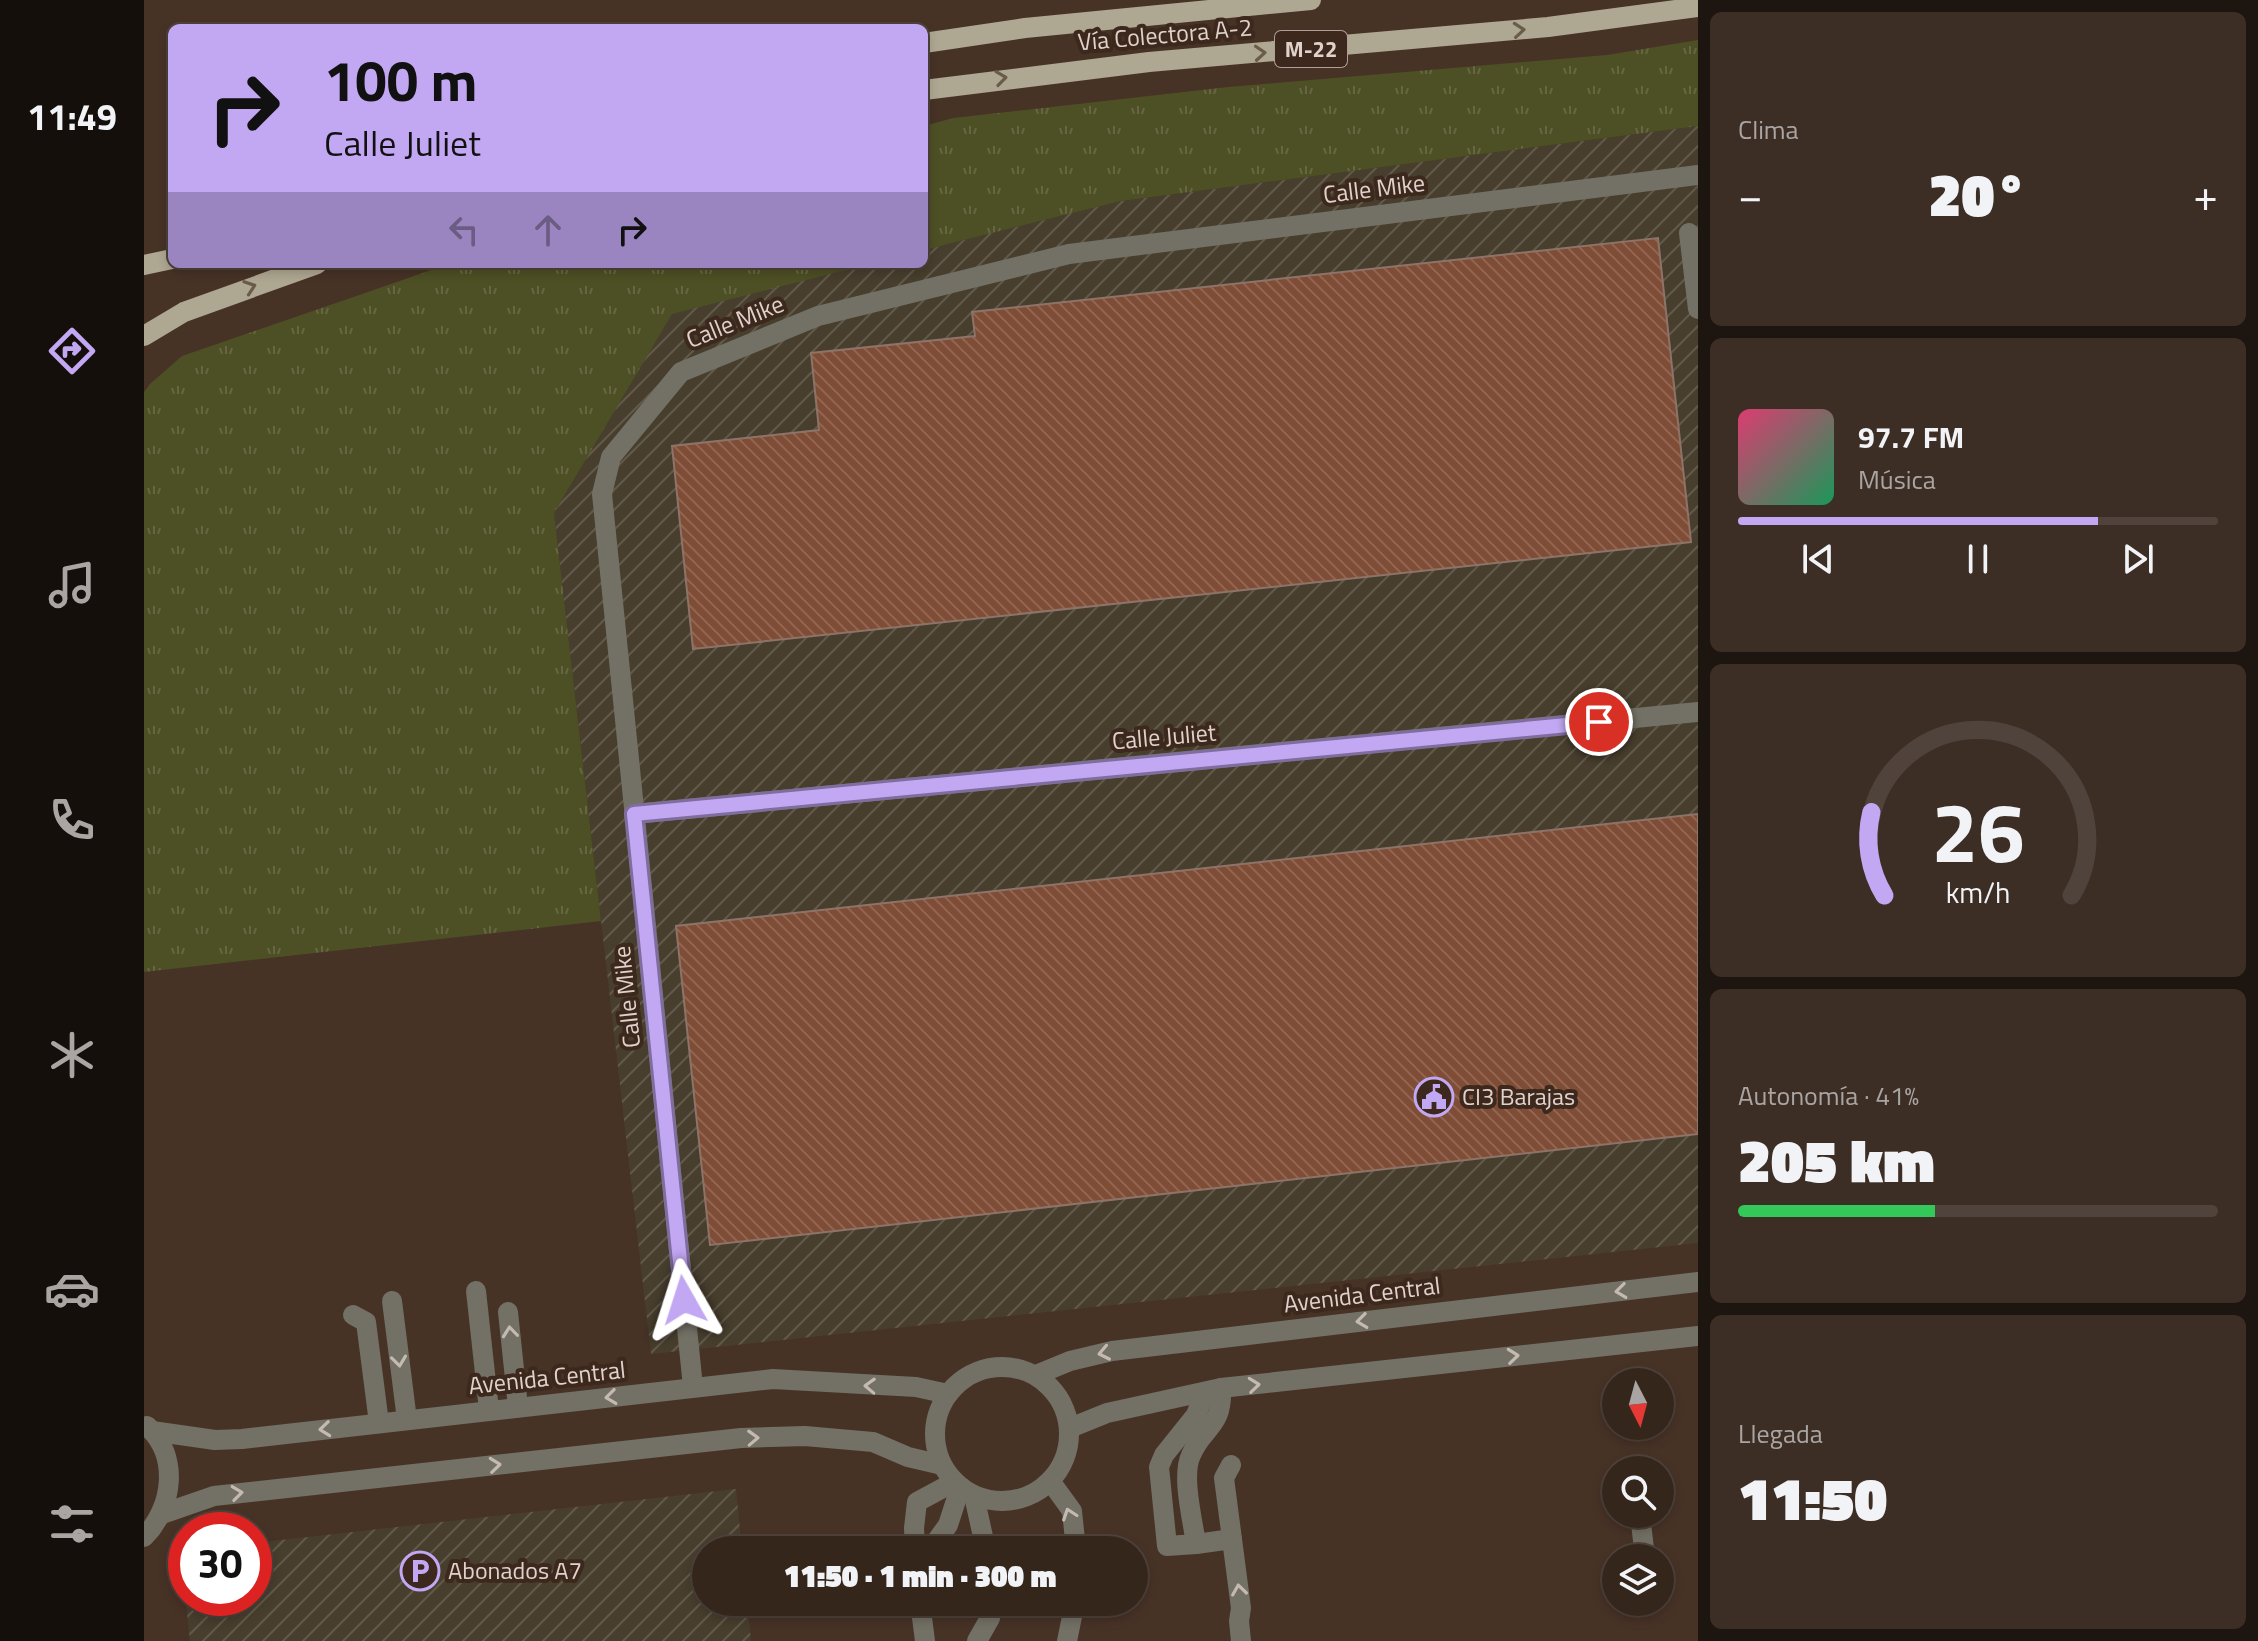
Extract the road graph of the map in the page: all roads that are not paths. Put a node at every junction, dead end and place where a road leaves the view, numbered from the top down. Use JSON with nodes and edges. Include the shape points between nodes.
{"nodes":[{"id":1,"x":1311,"y":0,"type":"edge"},
{"id":2,"x":1698,"y":7,"type":"edge"},
{"id":3,"x":928,"y":42,"type":"edge"},
{"id":4,"x":928,"y":89,"type":"edge"},
{"id":5,"x":1698,"y":175,"type":"edge"},
{"id":6,"x":1689,"y":233,"type":"dead end"},
{"id":7,"x":168,"y":260,"type":"edge"},
{"id":8,"x":144,"y":265,"type":"edge"},
{"id":9,"x":306,"y":268,"type":"edge"},
{"id":10,"x":1698,"y":309,"type":"edge"},
{"id":11,"x":144,"y":336,"type":"edge"},
{"id":12,"x":1698,"y":712,"type":"edge"},
{"id":13,"x":634,"y":814,"type":"junction"},
{"id":14,"x":1698,"y":1282,"type":"edge"},
{"id":15,"x":476,"y":1291,"type":"dead end"},
{"id":16,"x":392,"y":1301,"type":"dead end"},
{"id":17,"x":508,"y":1312,"type":"dead end"},
{"id":18,"x":353,"y":1315,"type":"dead end"},
{"id":19,"x":1698,"y":1336,"type":"edge"},
{"id":20,"x":1036,"y":1375,"type":"junction"},
{"id":21,"x":693,"y":1387,"type":"junction"},
{"id":22,"x":1213,"y":1390,"type":"junction"},
{"id":23,"x":948,"y":1394,"type":"junction"},
{"id":24,"x":518,"y":1407,"type":"junction"},
{"id":25,"x":489,"y":1410,"type":"junction"},
{"id":26,"x":407,"y":1420,"type":"junction"},
{"id":27,"x":379,"y":1423,"type":"junction"},
{"id":28,"x":148,"y":1427,"type":"edge"},
{"id":29,"x":1070,"y":1428,"type":"junction"},
{"id":30,"x":942,"y":1465,"type":"junction"},
{"id":31,"x":1231,"y":1465,"type":"dead end"},
{"id":32,"x":1051,"y":1482,"type":"junction"},
{"id":33,"x":963,"y":1489,"type":"junction"},
{"id":34,"x":162,"y":1514,"type":"junction"},
{"id":35,"x":914,"y":1536,"type":"edge"},
{"id":36,"x":940,"y":1536,"type":"edge"},
{"id":37,"x":981,"y":1536,"type":"edge"},
{"id":38,"x":1075,"y":1536,"type":"edge"},
{"id":39,"x":144,"y":1537,"type":"edge"},
{"id":40,"x":1232,"y":1539,"type":"junction"},
{"id":41,"x":144,"y":1544,"type":"edge"},
{"id":42,"x":1196,"y":1544,"type":"junction"},
{"id":43,"x":922,"y":1616,"type":"edge"},
{"id":44,"x":990,"y":1616,"type":"edge"},
{"id":45,"x":1072,"y":1616,"type":"edge"},
{"id":46,"x":925,"y":1641,"type":"edge"},
{"id":47,"x":977,"y":1641,"type":"edge"},
{"id":48,"x":1067,"y":1641,"type":"edge"},
{"id":49,"x":1241,"y":1641,"type":"edge"}],
"edges":[{"from":1,"to":3,"type":"main road","number":"M-22"},
{"from":4,"to":2,"type":"main road","name":"Vía Colectora A-2","number":"M-22","one_way":true},
{"from":5,"to":13,"type":"street","name":"Calle Mike","via":[[1069,254],[818,316],[681,372],[611,457],[602,494]]},
{"from":6,"to":10,"type":"street"},
{"from":7,"to":8,"type":"main road"},
{"from":11,"to":9,"type":"main road","one_way":true,"via":[[184,312]]},
{"from":12,"to":13,"type":"street","name":"Calle Juliet"},
{"from":13,"to":21,"type":"street","name":"Calle Mike"},
{"from":14,"to":20,"type":"street","name":"Avenida Central","one_way":true,"via":[[1112,1351]]},
{"from":15,"to":25,"type":"street"},
{"from":16,"to":26,"type":"street","one_way":true},
{"from":24,"to":17,"type":"street","one_way":true},
{"from":18,"to":27,"type":"street","via":[[366,1322]]},
{"from":22,"to":19,"type":"street","one_way":true},
{"from":20,"to":23,"type":"street","via":[[1005,1366],[973,1373]]},
{"from":20,"to":29,"type":"street","via":[[1060,1397]]},
{"from":23,"to":21,"type":"street","name":"Avenida Central","one_way":true,"via":[[916,1387],[773,1379]]},
{"from":21,"to":24,"type":"street","name":"Avenida Central","one_way":true},
{"from":22,"to":29,"type":"street","via":[[1107,1413]]},
{"from":22,"to":42,"type":"street","via":[[1222,1403],[1218,1419],[1190,1456],[1187,1476]]},
{"from":22,"to":42,"type":"street","via":[[1159,1467],[1167,1546]]},
{"from":23,"to":30,"type":"street","via":[[937,1417],[935,1441]]},
{"from":24,"to":25,"type":"street","name":"Avenida Central"},
{"from":25,"to":26,"type":"street","name":"Avenida Central"},
{"from":26,"to":27,"type":"street","name":"Avenida Central"},
{"from":27,"to":28,"type":"street","name":"Avenida Central","one_way":true,"via":[[215,1440]]},
{"from":28,"to":34,"type":"street","via":[[164,1450],[169,1471]]},
{"from":29,"to":32,"type":"street","via":[[1066,1456]]},
{"from":30,"to":33,"type":"street"},
{"from":34,"to":30,"type":"street","one_way":true,"via":[[214,1496],[741,1438],[873,1442]]},
{"from":31,"to":40,"type":"street","via":[[1224,1478]]},
{"from":32,"to":33,"type":"street","via":[[1028,1497],[1001,1502]]},
{"from":38,"to":32,"type":"street","one_way":true,"via":[[1072,1511]]},
{"from":33,"to":35,"type":"street","via":[[917,1502]]},
{"from":33,"to":36,"type":"street"},
{"from":33,"to":37,"type":"street"},
{"from":34,"to":39,"type":"street"},
{"from":39,"to":41,"type":"street"},
{"from":40,"to":42,"type":"street"},
{"from":49,"to":40,"type":"street","one_way":true},
{"from":43,"to":46,"type":"street"},
{"from":44,"to":47,"type":"street"},
{"from":45,"to":48,"type":"street"}]}
